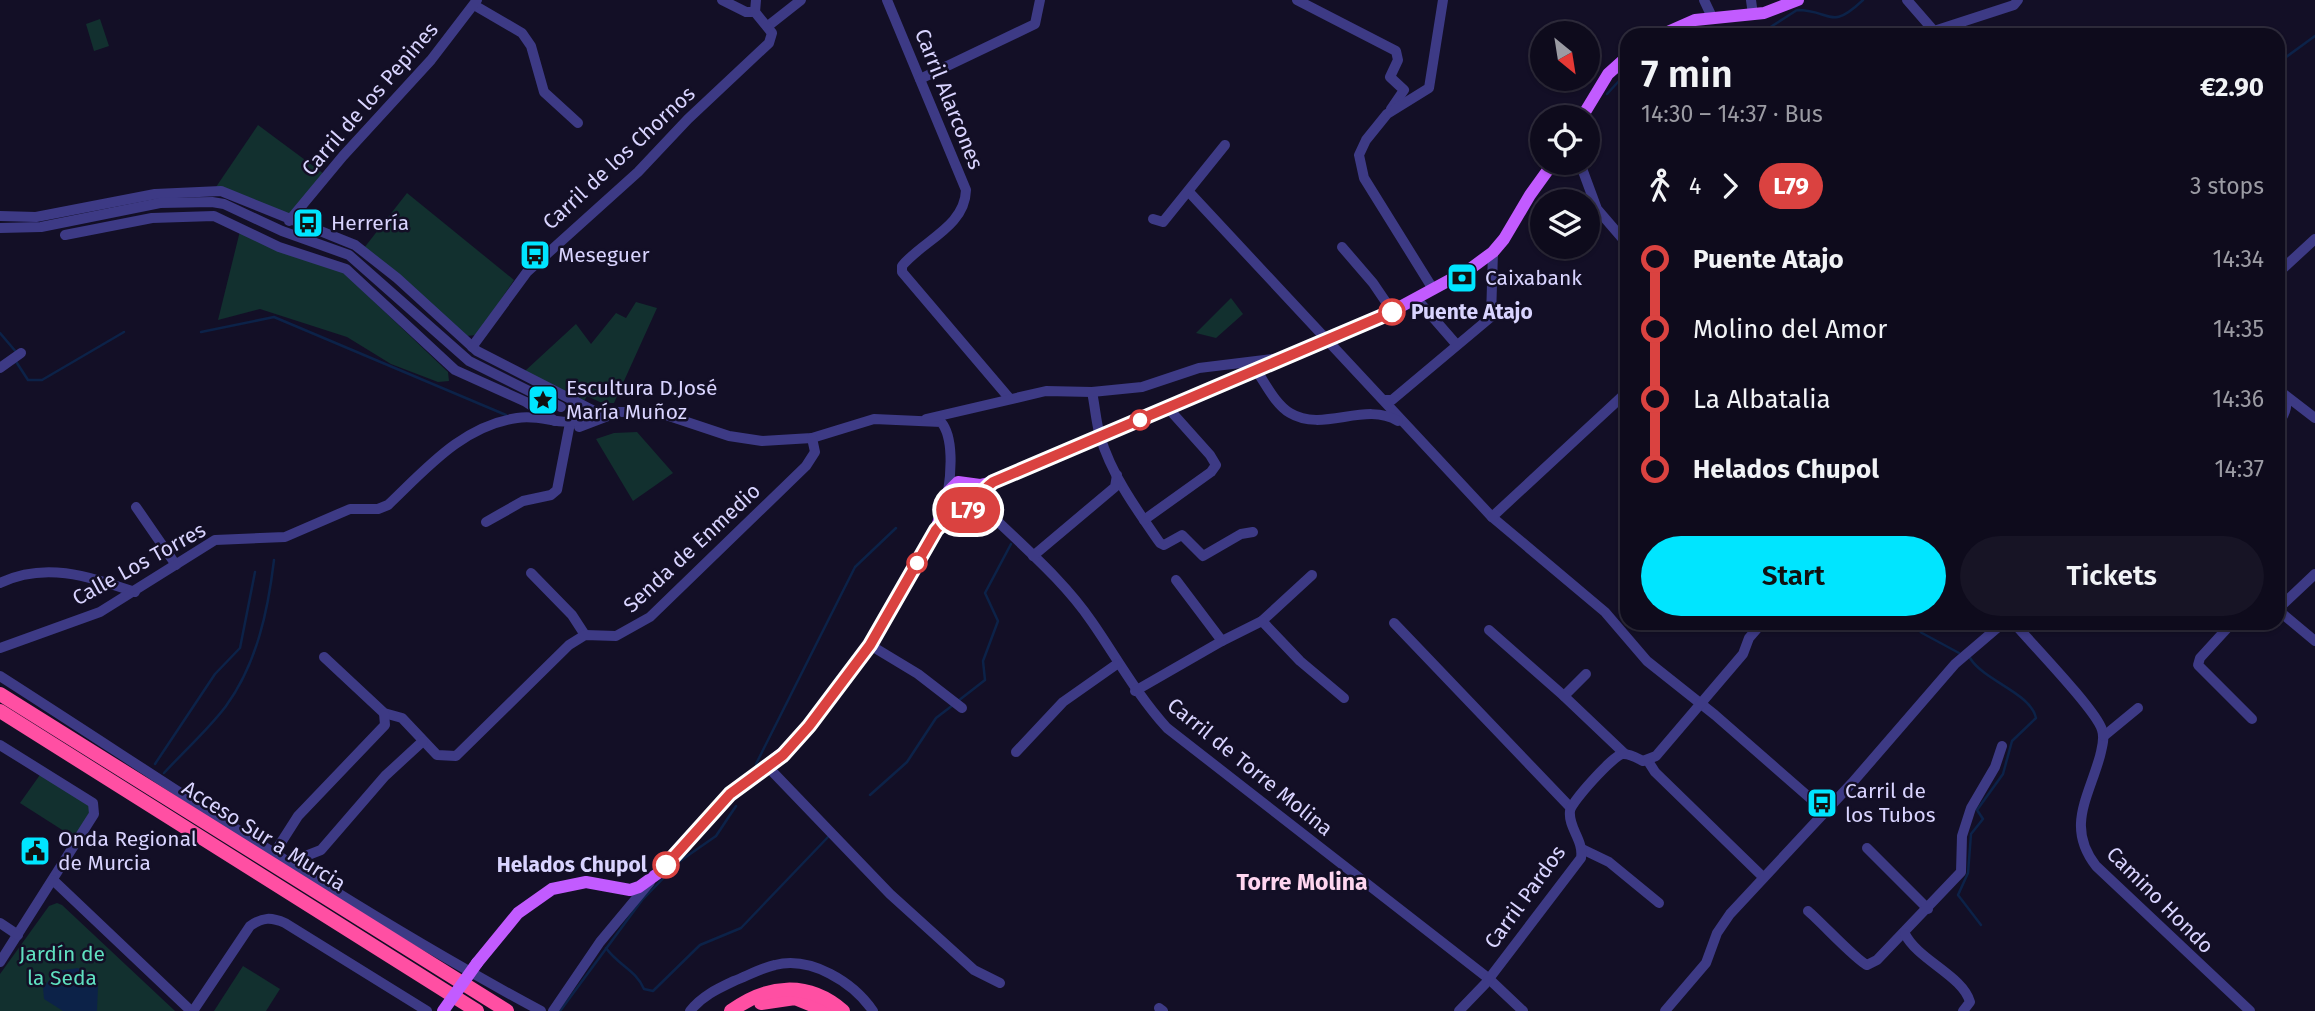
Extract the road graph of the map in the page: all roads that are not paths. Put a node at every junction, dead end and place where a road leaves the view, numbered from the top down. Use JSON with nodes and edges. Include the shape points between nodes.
{"nodes":[{"id":1,"x":722,"y":0,"type":"edge"},
{"id":2,"x":756,"y":0,"type":"edge"},
{"id":3,"x":801,"y":0,"type":"edge"},
{"id":4,"x":887,"y":0,"type":"edge"},
{"id":5,"x":1040,"y":0,"type":"edge"},
{"id":6,"x":1297,"y":0,"type":"edge"},
{"id":7,"x":1443,"y":0,"type":"edge"},
{"id":8,"x":1704,"y":0,"type":"edge"},
{"id":9,"x":1751,"y":0,"type":"edge"},
{"id":10,"x":1798,"y":0,"type":"edge"},
{"id":11,"x":1907,"y":0,"type":"edge"},
{"id":12,"x":2018,"y":0,"type":"edge"},
{"id":13,"x":475,"y":3,"type":"edge"},
{"id":14,"x":755,"y":12,"type":"junction"},
{"id":15,"x":1753,"y":15,"type":"junction"},
{"id":16,"x":1712,"y":18,"type":"junction"},
{"id":17,"x":768,"y":26,"type":"junction"},
{"id":18,"x":1677,"y":28,"type":"edge"},
{"id":19,"x":1931,"y":28,"type":"edge"},
{"id":20,"x":1943,"y":28,"type":"edge"},
{"id":21,"x":1620,"y":65,"type":"edge"},
{"id":22,"x":920,"y":79,"type":"junction"},
{"id":23,"x":1404,"y":90,"type":"junction"},
{"id":24,"x":1418,"y":96,"type":"junction"},
{"id":25,"x":1589,"y":105,"type":"edge"},
{"id":26,"x":1387,"y":114,"type":"junction"},
{"id":27,"x":578,"y":123,"type":"dead end"},
{"id":28,"x":1225,"y":145,"type":"dead end"},
{"id":29,"x":1545,"y":175,"type":"edge"},
{"id":30,"x":1584,"y":175,"type":"edge"},
{"id":31,"x":1189,"y":192,"type":"junction"},
{"id":32,"x":0,"y":216,"type":"edge"},
{"id":33,"x":1153,"y":219,"type":"dead end"},
{"id":34,"x":289,"y":221,"type":"junction"},
{"id":35,"x":0,"y":228,"type":"edge"},
{"id":36,"x":65,"y":235,"type":"dead end"},
{"id":37,"x":1620,"y":236,"type":"edge"},
{"id":38,"x":2315,"y":239,"type":"edge"},
{"id":39,"x":1342,"y":247,"type":"dead end"},
{"id":40,"x":1493,"y":252,"type":"junction"},
{"id":41,"x":2285,"y":267,"type":"edge"},
{"id":42,"x":1433,"y":289,"type":"junction"},
{"id":43,"x":1416,"y":298,"type":"junction"},
{"id":44,"x":1392,"y":312,"type":"junction"},
{"id":45,"x":1330,"y":340,"type":"junction"},
{"id":46,"x":1456,"y":344,"type":"junction"},
{"id":47,"x":472,"y":347,"type":"junction"},
{"id":48,"x":20,"y":352,"type":"dead end"},
{"id":49,"x":1287,"y":358,"type":"junction"},
{"id":50,"x":0,"y":368,"type":"edge"},
{"id":51,"x":1256,"y":370,"type":"junction"},
{"id":52,"x":1092,"y":392,"type":"junction"},
{"id":53,"x":2285,"y":393,"type":"edge"},
{"id":54,"x":1382,"y":398,"type":"junction"},
{"id":55,"x":1620,"y":398,"type":"edge"},
{"id":56,"x":1010,"y":399,"type":"junction"},
{"id":57,"x":526,"y":402,"type":"junction"},
{"id":58,"x":561,"y":407,"type":"dead end"},
{"id":59,"x":1168,"y":408,"type":"junction"},
{"id":60,"x":956,"y":410,"type":"junction"},
{"id":61,"x":596,"y":412,"type":"junction"},
{"id":62,"x":615,"y":412,"type":"junction"},
{"id":63,"x":1374,"y":413,"type":"junction"},
{"id":64,"x":520,"y":417,"type":"junction"},
{"id":65,"x":2315,"y":418,"type":"edge"},
{"id":66,"x":920,"y":420,"type":"junction"},
{"id":67,"x":558,"y":423,"type":"junction"},
{"id":68,"x":570,"y":426,"type":"junction"},
{"id":69,"x":1406,"y":426,"type":"junction"},
{"id":70,"x":946,"y":429,"type":"junction"},
{"id":71,"x":1100,"y":437,"type":"junction"},
{"id":72,"x":812,"y":438,"type":"junction"},
{"id":73,"x":949,"y":453,"type":"junction"},
{"id":74,"x":1116,"y":474,"type":"junction"},
{"id":75,"x":974,"y":489,"type":"junction"},
{"id":76,"x":948,"y":494,"type":"junction"},
{"id":77,"x":1107,"y":494,"type":"junction"},
{"id":78,"x":1128,"y":497,"type":"junction"},
{"id":79,"x":136,"y":507,"type":"dead end"},
{"id":80,"x":966,"y":510,"type":"junction"},
{"id":81,"x":990,"y":515,"type":"junction"},
{"id":82,"x":1492,"y":517,"type":"junction"},
{"id":83,"x":1144,"y":520,"type":"junction"},
{"id":84,"x":486,"y":522,"type":"dead end"},
{"id":85,"x":936,"y":530,"type":"junction"},
{"id":86,"x":1253,"y":532,"type":"dead end"},
{"id":87,"x":1033,"y":556,"type":"junction"},
{"id":88,"x":176,"y":565,"type":"junction"},
{"id":89,"x":531,"y":573,"type":"dead end"},
{"id":90,"x":2315,"y":574,"type":"edge"},
{"id":91,"x":1312,"y":575,"type":"dead end"},
{"id":92,"x":1176,"y":580,"type":"dead end"},
{"id":93,"x":0,"y":583,"type":"edge"},
{"id":94,"x":135,"y":592,"type":"junction"},
{"id":95,"x":2285,"y":602,"type":"edge"},
{"id":96,"x":2285,"y":615,"type":"edge"},
{"id":97,"x":1262,"y":621,"type":"junction"},
{"id":98,"x":1394,"y":623,"type":"dead end"},
{"id":99,"x":1489,"y":630,"type":"dead end"},
{"id":100,"x":1620,"y":630,"type":"edge"},
{"id":101,"x":1620,"y":630,"type":"edge"},
{"id":102,"x":1756,"y":630,"type":"edge"},
{"id":103,"x":1995,"y":630,"type":"edge"},
{"id":104,"x":2020,"y":630,"type":"edge"},
{"id":105,"x":2226,"y":630,"type":"edge"},
{"id":106,"x":585,"y":635,"type":"junction"},
{"id":107,"x":1222,"y":641,"type":"junction"},
{"id":108,"x":2315,"y":641,"type":"edge"},
{"id":109,"x":870,"y":645,"type":"junction"},
{"id":110,"x":0,"y":648,"type":"edge"},
{"id":111,"x":324,"y":657,"type":"dead end"},
{"id":112,"x":1117,"y":664,"type":"junction"},
{"id":113,"x":1586,"y":674,"type":"dead end"},
{"id":114,"x":0,"y":676,"type":"edge"},
{"id":115,"x":1135,"y":691,"type":"junction"},
{"id":116,"x":0,"y":694,"type":"edge"},
{"id":117,"x":1564,"y":696,"type":"junction"},
{"id":118,"x":1344,"y":698,"type":"dead end"},
{"id":119,"x":1701,"y":706,"type":"junction"},
{"id":120,"x":962,"y":708,"type":"dead end"},
{"id":121,"x":2138,"y":708,"type":"dead end"},
{"id":122,"x":0,"y":711,"type":"edge"},
{"id":123,"x":384,"y":713,"type":"junction"},
{"id":124,"x":2252,"y":719,"type":"dead end"},
{"id":125,"x":2104,"y":736,"type":"junction"},
{"id":126,"x":423,"y":741,"type":"junction"},
{"id":127,"x":0,"y":745,"type":"edge"},
{"id":128,"x":2003,"y":747,"type":"dead end"},
{"id":129,"x":1016,"y":752,"type":"dead end"},
{"id":130,"x":1624,"y":754,"type":"junction"},
{"id":131,"x":1648,"y":761,"type":"junction"},
{"id":132,"x":768,"y":766,"type":"junction"},
{"id":133,"x":1570,"y":807,"type":"junction"},
{"id":134,"x":1826,"y":812,"type":"junction"},
{"id":135,"x":1867,"y":848,"type":"dead end"},
{"id":136,"x":1582,"y":849,"type":"junction"},
{"id":137,"x":275,"y":852,"type":"junction"},
{"id":138,"x":290,"y":862,"type":"junction"},
{"id":139,"x":657,"y":874,"type":"junction"},
{"id":140,"x":1763,"y":877,"type":"junction"},
{"id":141,"x":53,"y":880,"type":"junction"},
{"id":142,"x":604,"y":885,"type":"junction"},
{"id":143,"x":1659,"y":903,"type":"dead end"},
{"id":144,"x":1928,"y":909,"type":"junction"},
{"id":145,"x":1808,"y":911,"type":"dead end"},
{"id":146,"x":619,"y":919,"type":"junction"},
{"id":147,"x":0,"y":923,"type":"edge"},
{"id":148,"x":1905,"y":934,"type":"junction"},
{"id":149,"x":18,"y":935,"type":"junction"},
{"id":150,"x":0,"y":962,"type":"edge"},
{"id":151,"x":1488,"y":978,"type":"junction"},
{"id":152,"x":1000,"y":983,"type":"dead end"},
{"id":153,"x":434,"y":986,"type":"junction"},
{"id":154,"x":192,"y":1011,"type":"edge"},
{"id":155,"x":427,"y":1011,"type":"edge"},
{"id":156,"x":443,"y":1011,"type":"edge"},
{"id":157,"x":463,"y":1011,"type":"edge"},
{"id":158,"x":477,"y":1011,"type":"edge"},
{"id":159,"x":507,"y":1011,"type":"edge"},
{"id":160,"x":541,"y":1011,"type":"edge"},
{"id":161,"x":553,"y":1011,"type":"edge"},
{"id":162,"x":690,"y":1011,"type":"edge"},
{"id":163,"x":731,"y":1011,"type":"edge"},
{"id":164,"x":747,"y":1011,"type":"edge"},
{"id":165,"x":827,"y":1011,"type":"edge"},
{"id":166,"x":843,"y":1011,"type":"edge"},
{"id":167,"x":873,"y":1011,"type":"edge"},
{"id":168,"x":1459,"y":1011,"type":"edge"},
{"id":169,"x":1523,"y":1011,"type":"edge"},
{"id":170,"x":1665,"y":1011,"type":"edge"},
{"id":171,"x":1964,"y":1011,"type":"edge"},
{"id":172,"x":2250,"y":1011,"type":"edge"}],
"edges":[{"from":1,"to":14,"type":"street"},
{"from":2,"to":14,"type":"street"},
{"from":3,"to":17,"type":"street"},
{"from":4,"to":22,"type":"street","name":"Carril Alarcones"},
{"from":5,"to":22,"type":"street","via":[[1035,24]]},
{"from":6,"to":23,"type":"street","via":[[1394,49],[1398,57],[1390,77]]},
{"from":7,"to":24,"type":"street","via":[[1431,81]]},
{"from":8,"to":16,"type":"street"},
{"from":9,"to":15,"type":"street"},
{"from":10,"to":15,"type":"main road"},
{"from":11,"to":19,"type":"street"},
{"from":12,"to":20,"type":"street"},
{"from":13,"to":27,"type":"street","via":[[522,33],[531,46],[544,92]]},
{"from":13,"to":34,"type":"street","name":"Carril de los Pepines","via":[[431,60]]},
{"from":14,"to":17,"type":"street"},
{"from":15,"to":16,"type":"main road"},
{"from":16,"to":18,"type":"main road"},
{"from":17,"to":47,"type":"street","name":"Carril de los Chornos","via":[[772,33],[769,43],[638,172],[527,272]]},
{"from":21,"to":25,"type":"main road","via":[[1608,74]]},
{"from":22,"to":56,"type":"street","name":"Carril Alarcones","via":[[966,195],[957,217],[914,253],[902,272]]},
{"from":23,"to":24,"type":"street","via":[[1408,96]]},
{"from":23,"to":26,"type":"street"},
{"from":24,"to":26,"type":"street"},
{"from":26,"to":42,"type":"street","via":[[1366,139],[1360,167]]},
{"from":28,"to":31,"type":"street"},
{"from":29,"to":40,"type":"main road"},
{"from":30,"to":37,"type":"street","via":[[1597,209]]},
{"from":31,"to":33,"type":"street","via":[[1163,222]]},
{"from":31,"to":45,"type":"street"},
{"from":32,"to":34,"type":"street","via":[[36,217],[155,194],[217,191]]},
{"from":34,"to":47,"type":"street","via":[[340,237],[361,249]]},
{"from":35,"to":58,"type":"street","via":[[41,227],[160,203],[225,204],[349,255],[470,361]]},
{"from":36,"to":57,"type":"street","via":[[152,218],[214,216],[279,247],[346,269],[455,370]]},
{"from":38,"to":41,"type":"street"},
{"from":39,"to":44,"type":"street"},
{"from":40,"to":42,"type":"main road"},
{"from":40,"to":46,"type":"street","via":[[1491,317]]},
{"from":42,"to":43,"type":"main road"},
{"from":43,"to":44,"type":"main road"},
{"from":43,"to":46,"type":"street"},
{"from":44,"to":45,"type":"main road"},
{"from":45,"to":49,"type":"main road"},
{"from":45,"to":54,"type":"street"},
{"from":46,"to":54,"type":"street","via":[[1392,400]]},
{"from":47,"to":61,"type":"street"},
{"from":48,"to":50,"type":"street"},
{"from":49,"to":51,"type":"main road"},
{"from":49,"to":52,"type":"street","via":[[1199,368],[1142,387]]},
{"from":51,"to":59,"type":"main road"},
{"from":51,"to":63,"type":"street","via":[[1283,407],[1298,416]]},
{"from":52,"to":56,"type":"street","via":[[1045,391]]},
{"from":52,"to":71,"type":"street"},
{"from":53,"to":65,"type":"street"},
{"from":54,"to":63,"type":"street","via":[[1383,406]]},
{"from":54,"to":69,"type":"street"},
{"from":55,"to":82,"type":"street"},
{"from":56,"to":60,"type":"street"},
{"from":57,"to":64,"type":"street","via":[[529,408]]},
{"from":57,"to":67,"type":"street"},
{"from":59,"to":71,"type":"main road"},
{"from":59,"to":83,"type":"street","via":[[1216,465]]},
{"from":60,"to":66,"type":"street"},
{"from":60,"to":70,"type":"street","via":[[948,416]]},
{"from":61,"to":62,"type":"street"},
{"from":61,"to":68,"type":"street"},
{"from":62,"to":68,"type":"street","via":[[592,424]]},
{"from":62,"to":72,"type":"street","via":[[657,412],[722,434],[762,441]]},
{"from":63,"to":69,"type":"street"},
{"from":64,"to":67,"type":"street","name":"Calle Los Torres"},
{"from":64,"to":88,"type":"street","name":"Calle Los Torres","via":[[455,443],[388,505],[351,509],[285,537],[215,540]]},
{"from":66,"to":70,"type":"street","via":[[940,422]]},
{"from":66,"to":72,"type":"street","via":[[874,419]]},
{"from":67,"to":68,"type":"street"},
{"from":68,"to":84,"type":"street","via":[[557,490],[523,501]]},
{"from":69,"to":82,"type":"street"},
{"from":70,"to":73,"type":"street"},
{"from":71,"to":74,"type":"street"},
{"from":71,"to":75,"type":"main road"},
{"from":72,"to":106,"type":"street","name":"Senda de Enmedio","via":[[815,452],[806,466],[650,617],[616,636]]},
{"from":73,"to":75,"type":"street","name":"Carril de Torre Molina"},
{"from":73,"to":76,"type":"street"},
{"from":74,"to":77,"type":"street","via":[[1117,485]]},
{"from":74,"to":78,"type":"street"},
{"from":75,"to":76,"type":"main road","via":[[958,482]]},
{"from":75,"to":80,"type":"main road","via":[[975,504]]},
{"from":75,"to":81,"type":"street","name":"Carril de Torre Molina"},
{"from":76,"to":80,"type":"main road","via":[[951,505]]},
{"from":76,"to":85,"type":"main road"},
{"from":77,"to":78,"type":"street"},
{"from":77,"to":87,"type":"street"},
{"from":78,"to":83,"type":"street"},
{"from":79,"to":88,"type":"street"},
{"from":80,"to":81,"type":"street","via":[[979,509]]},
{"from":80,"to":85,"type":"main road","via":[[949,517]]},
{"from":81,"to":87,"type":"street","name":"Carril de Torre Molina"},
{"from":82,"to":101,"type":"street"},
{"from":83,"to":86,"type":"street","via":[[1161,544],[1182,535],[1202,556]]},
{"from":85,"to":109,"type":"main road"},
{"from":87,"to":112,"type":"street","name":"Carril de Torre Molina","via":[[1085,613]]},
{"from":88,"to":94,"type":"street","name":"Calle Los Torres"},
{"from":89,"to":106,"type":"street"},
{"from":90,"to":95,"type":"street"},
{"from":91,"to":97,"type":"street"},
{"from":92,"to":107,"type":"street"},
{"from":93,"to":94,"type":"street","via":[[48,571],[88,577]]},
{"from":94,"to":110,"type":"street","name":"Calle Los Torres","via":[[85,618]]},
{"from":96,"to":108,"type":"street"},
{"from":97,"to":107,"type":"street"},
{"from":97,"to":118,"type":"street"},
{"from":98,"to":133,"type":"street"},
{"from":99,"to":117,"type":"street"},
{"from":100,"to":119,"type":"street","via":[[1647,661]]},
{"from":102,"to":119,"type":"street","via":[[1744,654]]},
{"from":103,"to":134,"type":"street","via":[[1955,664]]},
{"from":104,"to":125,"type":"street","via":[[2097,720]]},
{"from":105,"to":124,"type":"street","via":[[2198,665]]},
{"from":106,"to":126,"type":"street","via":[[551,660],[464,752],[447,758]]},
{"from":107,"to":115,"type":"street"},
{"from":109,"to":120,"type":"street"},
{"from":109,"to":132,"type":"main road","via":[[794,744]]},
{"from":111,"to":123,"type":"street"},
{"from":112,"to":115,"type":"street","name":"Carril de Torre Molina"},
{"from":112,"to":129,"type":"street","via":[[1063,702]]},
{"from":113,"to":117,"type":"street"},
{"from":114,"to":137,"type":"street"},
{"from":115,"to":151,"type":"street","name":"Carril de Torre Molina","via":[[1167,727]]},
{"from":116,"to":159,"type":"highway","name":"Acceso Sur a Murcia"},
{"from":117,"to":130,"type":"street"},
{"from":119,"to":131,"type":"street"},
{"from":119,"to":134,"type":"street"},
{"from":121,"to":125,"type":"street"},
{"from":122,"to":153,"type":"highway","name":"Acceso Sur a Murcia"},
{"from":123,"to":126,"type":"street","via":[[402,718]]},
{"from":123,"to":137,"type":"street","via":[[385,725],[298,816]]},
{"from":125,"to":172,"type":"street","name":"Camino Hondo","via":[[2079,826],[2083,848],[2096,866]]},
{"from":126,"to":138,"type":"street","via":[[377,785],[321,850]]},
{"from":127,"to":141,"type":"street","via":[[93,803],[94,814]]},
{"from":128,"to":144,"type":"street","via":[[1971,808],[1962,836],[1961,872]]},
{"from":130,"to":131,"type":"street"},
{"from":130,"to":133,"type":"street"},
{"from":131,"to":140,"type":"street"},
{"from":132,"to":139,"type":"main road","via":[[730,794]]},
{"from":132,"to":152,"type":"street","via":[[899,902],[974,970]]},
{"from":133,"to":136,"type":"street","name":"Carril Pardos"},
{"from":134,"to":140,"type":"street"},
{"from":135,"to":144,"type":"street"},
{"from":136,"to":143,"type":"street","via":[[1609,862]]},
{"from":136,"to":151,"type":"street","name":"Carril Pardos","via":[[1575,868]]},
{"from":137,"to":138,"type":"street"},
{"from":138,"to":160,"type":"street","via":[[480,979]]},
{"from":139,"to":142,"type":"main road","via":[[635,888]]},
{"from":139,"to":146,"type":"street"},
{"from":140,"to":170,"type":"street","via":[[1721,925],[1706,963]]},
{"from":141,"to":149,"type":"street"},
{"from":141,"to":154,"type":"street"},
{"from":142,"to":146,"type":"street","via":[[623,902]]},
{"from":142,"to":156,"type":"main road","bridge":true,"via":[[574,883],[540,895],[518,913]]},
{"from":144,"to":148,"type":"street"},
{"from":145,"to":148,"type":"street","via":[[1864,964],[1877,960]]},
{"from":146,"to":161,"type":"street"},
{"from":147,"to":149,"type":"street"},
{"from":148,"to":171,"type":"street","via":[[1912,946],[1964,990],[1970,1002]]},
{"from":149,"to":150,"type":"street"},
{"from":151,"to":168,"type":"street","name":"Carril Pardos"},
{"from":151,"to":169,"type":"street","name":"Carril de Torre Molina"},
{"from":153,"to":157,"type":"highway"},
{"from":153,"to":158,"type":"highway","name":"Acceso Sur a Murcia"},
{"from":154,"to":155,"type":"street","via":[[250,926],[260,919],[285,923]]},
{"from":162,"to":167,"type":"street","via":[[720,988],[785,964],[836,977]]},
{"from":163,"to":166,"type":"highway","via":[[756,995],[783,988],[819,995]]},
{"from":164,"to":165,"type":"highway","via":[[773,999],[795,998]]}]}
